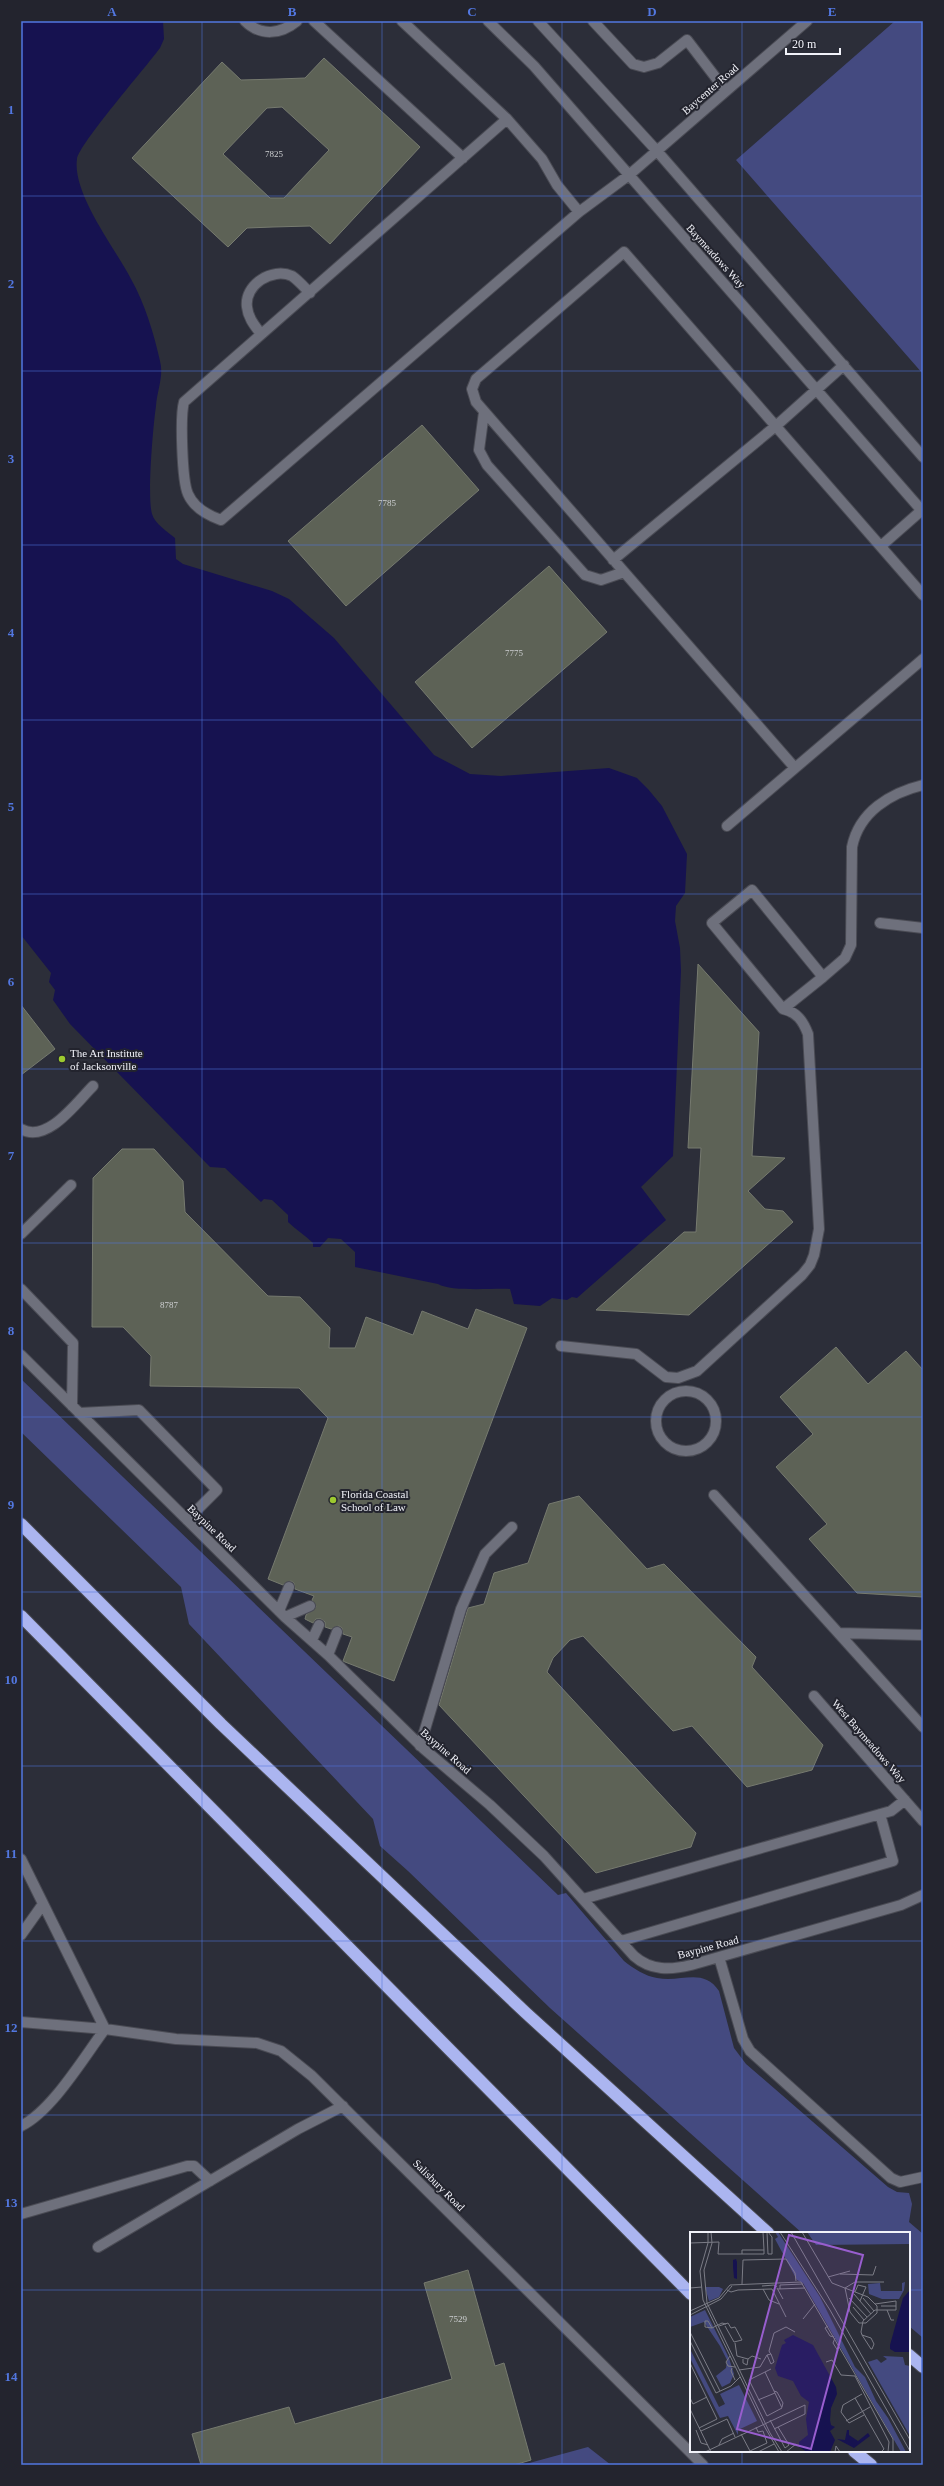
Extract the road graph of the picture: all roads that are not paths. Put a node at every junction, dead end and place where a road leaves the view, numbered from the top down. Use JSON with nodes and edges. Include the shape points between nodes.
{"nodes":[{"id":1,"x":245,"y":21,"type":"edge"},
{"id":2,"x":297,"y":21,"type":"edge"},
{"id":3,"x":314,"y":21,"type":"edge"},
{"id":4,"x":402,"y":21,"type":"edge"},
{"id":5,"x":488,"y":21,"type":"edge"},
{"id":6,"x":538,"y":21,"type":"edge"},
{"id":7,"x":594,"y":21,"type":"edge"},
{"id":8,"x":807,"y":21,"type":"edge"},
{"id":9,"x":726,"y":91,"type":"junction"},
{"id":10,"x":507,"y":119,"type":"junction"},
{"id":11,"x":657,"y":151,"type":"junction"},
{"id":12,"x":463,"y":158,"type":"junction"},
{"id":13,"x":629,"y":175,"type":"junction"},
{"id":14,"x":579,"y":212,"type":"junction"},
{"id":15,"x":310,"y":293,"type":"junction"},
{"id":16,"x":261,"y":334,"type":"junction"},
{"id":17,"x":844,"y":365,"type":"junction"},
{"id":18,"x":817,"y":388,"type":"junction"},
{"id":19,"x":484,"y":412,"type":"junction"},
{"id":20,"x":777,"y":425,"type":"junction"},
{"id":21,"x":923,"y":457,"type":"edge"},
{"id":22,"x":922,"y":511,"type":"edge"},
{"id":23,"x":881,"y":546,"type":"junction"},
{"id":24,"x":613,"y":560,"type":"junction"},
{"id":25,"x":624,"y":572,"type":"junction"},
{"id":26,"x":923,"y":595,"type":"edge"},
{"id":27,"x":923,"y":659,"type":"edge"},
{"id":28,"x":795,"y":768,"type":"junction"},
{"id":29,"x":923,"y":786,"type":"edge"},
{"id":30,"x":727,"y":826,"type":"dead end"},
{"id":31,"x":880,"y":923,"type":"dead end"},
{"id":32,"x":923,"y":928,"type":"edge"},
{"id":33,"x":823,"y":977,"type":"junction"},
{"id":34,"x":783,"y":1009,"type":"junction"},
{"id":35,"x":93,"y":1086,"type":"dead end"},
{"id":36,"x":21,"y":1129,"type":"edge"},
{"id":37,"x":71,"y":1185,"type":"dead end"},
{"id":38,"x":21,"y":1234,"type":"edge"},
{"id":39,"x":21,"y":1289,"type":"edge"},
{"id":40,"x":561,"y":1346,"type":"dead end"},
{"id":41,"x":21,"y":1355,"type":"edge"},
{"id":42,"x":678,"y":1378,"type":"junction"},
{"id":43,"x":680,"y":1392,"type":"junction"},
{"id":44,"x":76,"y":1410,"type":"junction"},
{"id":45,"x":714,"y":1495,"type":"dead end"},
{"id":46,"x":187,"y":1520,"type":"junction"},
{"id":47,"x":21,"y":1524,"type":"edge"},
{"id":48,"x":512,"y":1527,"type":"dead end"},
{"id":49,"x":289,"y":1587,"type":"dead end"},
{"id":50,"x":310,"y":1606,"type":"dead end"},
{"id":51,"x":282,"y":1614,"type":"junction"},
{"id":52,"x":21,"y":1616,"type":"edge"},
{"id":53,"x":319,"y":1625,"type":"dead end"},
{"id":54,"x":337,"y":1632,"type":"dead end"},
{"id":55,"x":839,"y":1633,"type":"junction"},
{"id":56,"x":923,"y":1635,"type":"edge"},
{"id":57,"x":312,"y":1640,"type":"junction"},
{"id":58,"x":328,"y":1655,"type":"junction"},
{"id":59,"x":814,"y":1696,"type":"dead end"},
{"id":60,"x":923,"y":1727,"type":"edge"},
{"id":61,"x":420,"y":1746,"type":"junction"},
{"id":62,"x":904,"y":1800,"type":"junction"},
{"id":63,"x":880,"y":1814,"type":"junction"},
{"id":64,"x":923,"y":1821,"type":"edge"},
{"id":65,"x":21,"y":1859,"type":"edge"},
{"id":66,"x":923,"y":1895,"type":"edge"},
{"id":67,"x":583,"y":1899,"type":"junction"},
{"id":68,"x":43,"y":1904,"type":"junction"},
{"id":69,"x":22,"y":1931,"type":"edge"},
{"id":70,"x":621,"y":1941,"type":"junction"},
{"id":71,"x":719,"y":1957,"type":"junction"},
{"id":72,"x":21,"y":2022,"type":"edge"},
{"id":73,"x":105,"y":2029,"type":"junction"},
{"id":74,"x":343,"y":2106,"type":"junction"},
{"id":75,"x":21,"y":2126,"type":"edge"},
{"id":76,"x":923,"y":2177,"type":"edge"},
{"id":77,"x":210,"y":2181,"type":"junction"},
{"id":78,"x":21,"y":2214,"type":"edge"},
{"id":79,"x":767,"y":2232,"type":"edge"},
{"id":80,"x":98,"y":2247,"type":"dead end"},
{"id":81,"x":690,"y":2293,"type":"edge"},
{"id":82,"x":910,"y":2356,"type":"edge"},
{"id":83,"x":923,"y":2366,"type":"edge"},
{"id":84,"x":855,"y":2452,"type":"edge"},
{"id":85,"x":702,"y":2465,"type":"edge"},
{"id":86,"x":871,"y":2465,"type":"edge"}],
"edges":[{"from":1,"to":2,"type":"street","via":[[256,30],[267,32],[281,31]]},
{"from":3,"to":12,"type":"street"},
{"from":4,"to":10,"type":"street"},
{"from":5,"to":13,"type":"street","name":"Baymeadows Way","via":[[534,66]]},
{"from":6,"to":11,"type":"street"},
{"from":7,"to":9,"type":"street","via":[[633,64],[644,67],[658,63],[687,40]]},
{"from":8,"to":9,"type":"street","name":"Baycenter Road"},
{"from":9,"to":11,"type":"street","name":"Baycenter Road"},
{"from":10,"to":12,"type":"street"},
{"from":10,"to":14,"type":"street","via":[[542,159],[557,185]]},
{"from":11,"to":13,"type":"street","name":"Baycenter Road"},
{"from":11,"to":17,"type":"street"},
{"from":12,"to":15,"type":"street"},
{"from":13,"to":14,"type":"street","name":"Baycenter Road"},
{"from":13,"to":18,"type":"street","name":"Baymeadows Way"},
{"from":14,"to":16,"type":"street","name":"Baycenter Road","via":[[221,520],[207,515],[188,494],[182,412],[184,402]]},
{"from":15,"to":16,"type":"street"},
{"from":15,"to":16,"type":"street","via":[[292,276],[268,276],[256,282],[249,292],[247,306],[250,320]]},
{"from":17,"to":18,"type":"street"},
{"from":17,"to":21,"type":"street"},
{"from":18,"to":20,"type":"street"},
{"from":18,"to":22,"type":"street","name":"Baymeadows Way"},
{"from":19,"to":20,"type":"street","via":[[472,394],[472,384],[476,379],[624,252]]},
{"from":19,"to":24,"type":"street"},
{"from":19,"to":25,"type":"street","via":[[479,450],[487,465],[585,575],[601,580]]},
{"from":20,"to":23,"type":"street"},
{"from":20,"to":24,"type":"street"},
{"from":22,"to":23,"type":"street"},
{"from":23,"to":26,"type":"street"},
{"from":24,"to":25,"type":"street"},
{"from":25,"to":28,"type":"street"},
{"from":27,"to":28,"type":"street"},
{"from":28,"to":30,"type":"street"},
{"from":29,"to":33,"type":"street","via":[[894,795],[879,805],[868,813],[855,833],[852,847],[851,945],[845,958]]},
{"from":31,"to":32,"type":"street"},
{"from":33,"to":34,"type":"street"},
{"from":33,"to":34,"type":"street","via":[[752,890],[712,922]]},
{"from":34,"to":42,"type":"street","via":[[800,1018],[808,1034],[819,1229],[814,1255],[802,1275],[697,1371]]},
{"from":35,"to":36,"type":"street","via":[[45,1131],[32,1134]]},
{"from":37,"to":38,"type":"street"},
{"from":39,"to":44,"type":"street","via":[[73,1343]]},
{"from":40,"to":42,"type":"street","via":[[636,1354],[662,1375]]},
{"from":41,"to":44,"type":"street","name":"Baypine Road"},
{"from":42,"to":43,"type":"street"},
{"from":43,"to":43,"type":"street","via":[[689,1391],[702,1396],[716,1413],[717,1422],[710,1439],[695,1450],[686,1451],[668,1445],[657,1429],[658,1410],[670,1396]]},
{"from":44,"to":46,"type":"street","name":"Baypine Road"},
{"from":44,"to":46,"type":"street","via":[[139,1410],[217,1490]]},
{"from":45,"to":55,"type":"street"},
{"from":46,"to":51,"type":"street","name":"Baypine Road"},
{"from":47,"to":79,"type":"highway","via":[[221,1724],[526,2013]]},
{"from":48,"to":61,"type":"street","via":[[485,1554],[461,1609]]},
{"from":49,"to":51,"type":"street"},
{"from":50,"to":51,"type":"street"},
{"from":51,"to":57,"type":"street","name":"Baypine Road"},
{"from":52,"to":81,"type":"highway"},
{"from":53,"to":57,"type":"street"},
{"from":54,"to":58,"type":"street"},
{"from":55,"to":56,"type":"street"},
{"from":55,"to":60,"type":"street"},
{"from":57,"to":58,"type":"street","name":"Baypine Road"},
{"from":58,"to":61,"type":"street","name":"Baypine Road"},
{"from":59,"to":62,"type":"street","name":"West Baymeadows Way"},
{"from":61,"to":67,"type":"street","name":"Baypine Road","via":[[490,1805],[544,1856]]},
{"from":62,"to":63,"type":"street","via":[[892,1810]]},
{"from":62,"to":64,"type":"street","name":"West Baymeadows Way"},
{"from":63,"to":67,"type":"street"},
{"from":63,"to":70,"type":"street","via":[[894,1861]]},
{"from":65,"to":68,"type":"street"},
{"from":66,"to":71,"type":"street","name":"Baypine Road","via":[[901,1904]]},
{"from":67,"to":70,"type":"street","name":"Baypine Road"},
{"from":68,"to":69,"type":"street"},
{"from":68,"to":73,"type":"street"},
{"from":70,"to":71,"type":"street","name":"Baypine Road","via":[[639,1960],[662,1968],[680,1968]]},
{"from":71,"to":76,"type":"street","via":[[743,2039],[750,2051],[891,2178],[900,2182]]},
{"from":72,"to":73,"type":"street","name":"Salisbury Road"},
{"from":73,"to":74,"type":"street","name":"Salisbury Road","via":[[176,2039],[257,2043],[281,2052],[298,2063]]},
{"from":73,"to":75,"type":"street","via":[[52,2100],[34,2120]]},
{"from":74,"to":77,"type":"street","via":[[298,2129]]},
{"from":74,"to":85,"type":"street","name":"Salisbury Road"},
{"from":77,"to":78,"type":"street","via":[[194,2166],[187,2166]]},
{"from":77,"to":80,"type":"street"},
{"from":82,"to":83,"type":"highway"},
{"from":84,"to":86,"type":"highway"}]}
